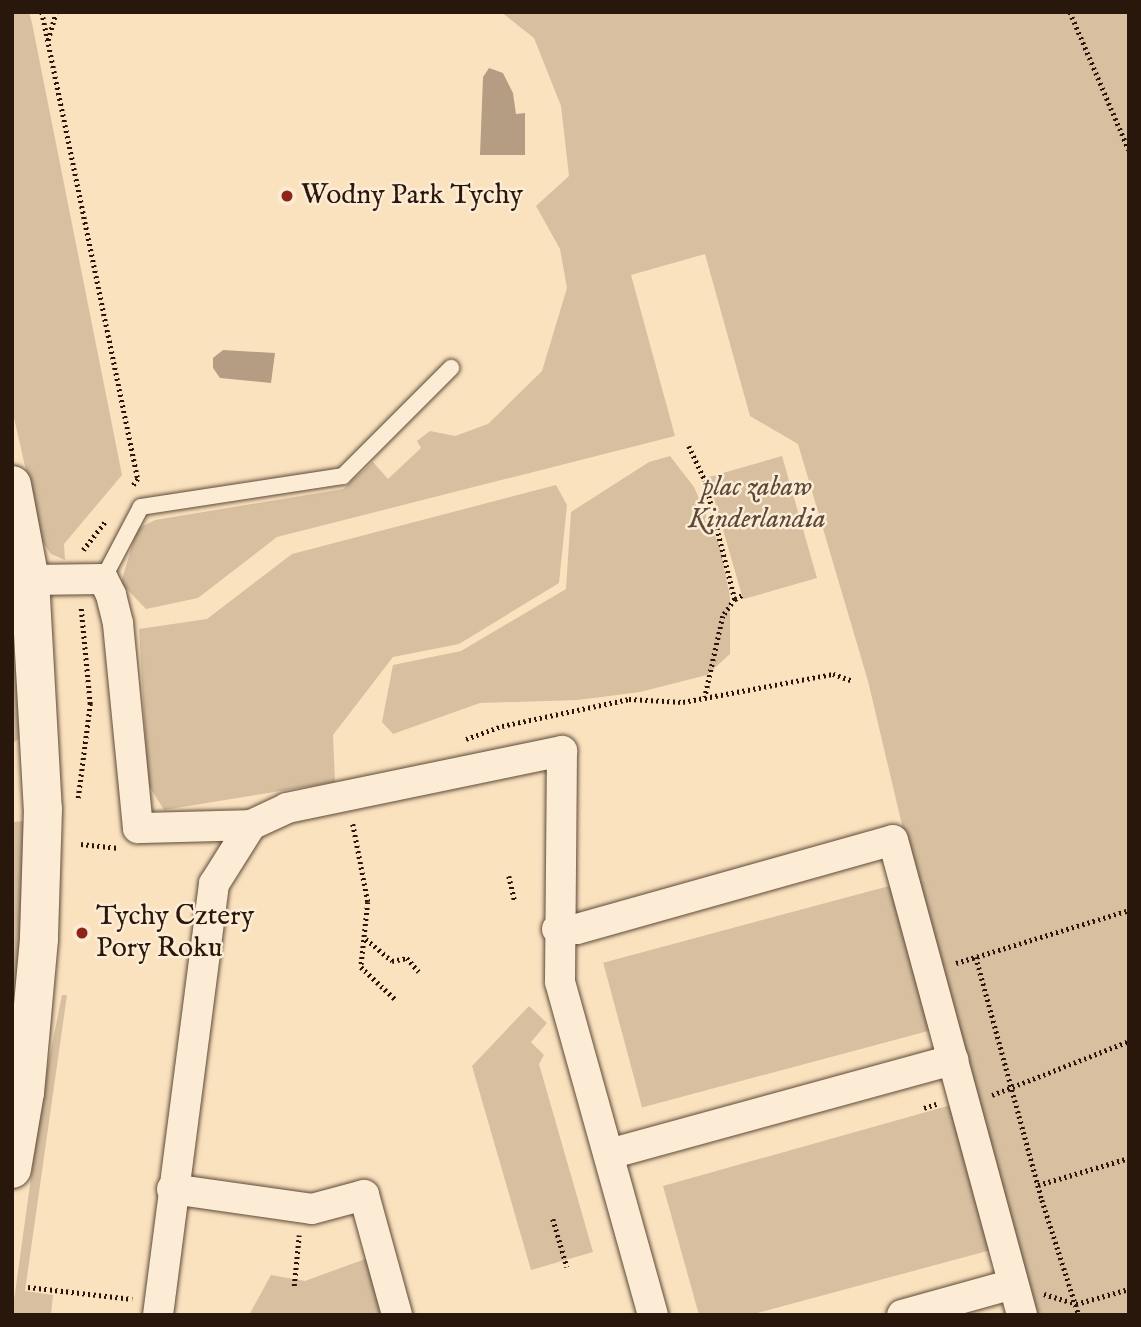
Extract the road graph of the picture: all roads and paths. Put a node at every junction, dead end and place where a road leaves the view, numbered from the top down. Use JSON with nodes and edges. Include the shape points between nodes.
{"nodes":[{"id":1,"x":42,"y":12,"type":"edge"},
{"id":2,"x":56,"y":12,"type":"edge"},
{"id":3,"x":1070,"y":12,"type":"edge"},
{"id":4,"x":47,"y":44,"type":"junction"},
{"id":5,"x":1129,"y":150,"type":"edge"},
{"id":6,"x":451,"y":368,"type":"dead end"},
{"id":7,"x":689,"y":446,"type":"dead end"},
{"id":8,"x":12,"y":485,"type":"edge"},
{"id":9,"x":131,"y":489,"type":"dead end"},
{"id":10,"x":115,"y":509,"type":"dead end"},
{"id":11,"x":90,"y":578,"type":"junction"},
{"id":12,"x":30,"y":580,"type":"junction"},
{"id":13,"x":744,"y":594,"type":"dead end"},
{"id":14,"x":735,"y":598,"type":"junction"},
{"id":15,"x":853,"y":681,"type":"dead end"},
{"id":16,"x":27,"y":749,"type":"edge"},
{"id":17,"x":347,"y":794,"type":"junction"},
{"id":18,"x":76,"y":807,"type":"dead end"},
{"id":19,"x":251,"y":825,"type":"junction"},
{"id":20,"x":509,"y":876,"type":"dead end"},
{"id":21,"x":516,"y":901,"type":"dead end"},
{"id":22,"x":1129,"y":910,"type":"edge"},
{"id":23,"x":557,"y":929,"type":"junction"},
{"id":24,"x":366,"y":939,"type":"junction"},
{"id":25,"x":976,"y":957,"type":"junction"},
{"id":26,"x":419,"y":972,"type":"dead end"},
{"id":27,"x":929,"y":972,"type":"junction"},
{"id":28,"x":395,"y":999,"type":"dead end"},
{"id":29,"x":1129,"y":1041,"type":"edge"},
{"id":30,"x":953,"y":1060,"type":"junction"},
{"id":31,"x":1012,"y":1089,"type":"junction"},
{"id":32,"x":962,"y":1095,"type":"junction"},
{"id":33,"x":609,"y":1154,"type":"junction"},
{"id":34,"x":1129,"y":1158,"type":"edge"},
{"id":35,"x":12,"y":1169,"type":"edge"},
{"id":36,"x":1038,"y":1185,"type":"junction"},
{"id":37,"x":172,"y":1189,"type":"junction"},
{"id":38,"x":303,"y":1207,"type":"junction"},
{"id":39,"x":553,"y":1219,"type":"dead end"},
{"id":40,"x":567,"y":1268,"type":"dead end"},
{"id":41,"x":1013,"y":1284,"type":"junction"},
{"id":42,"x":293,"y":1286,"type":"dead end"},
{"id":43,"x":28,"y":1287,"type":"dead end"},
{"id":44,"x":1129,"y":1289,"type":"edge"},
{"id":45,"x":1076,"y":1304,"type":"junction"},
{"id":46,"x":159,"y":1308,"type":"edge"},
{"id":47,"x":397,"y":1315,"type":"edge"},
{"id":48,"x":653,"y":1315,"type":"edge"},
{"id":49,"x":902,"y":1315,"type":"edge"},
{"id":50,"x":1022,"y":1315,"type":"edge"},
{"id":51,"x":1079,"y":1315,"type":"edge"}],
"edges":[{"from":1,"to":4,"type":"path"},
{"from":2,"to":4,"type":"path"},
{"from":3,"to":5,"type":"path"},
{"from":4,"to":9,"type":"path","via":[[138,479]]},
{"from":6,"to":11,"type":"lane","via":[[343,476],[141,507]]},
{"from":7,"to":14,"type":"path","via":[[705,480]]},
{"from":8,"to":12,"type":"street"},
{"from":10,"to":11,"type":"path","via":[[76,559]]},
{"from":11,"to":12,"type":"street"},
{"from":11,"to":18,"type":"path","via":[[90,704]]},
{"from":11,"to":19,"type":"street","via":[[118,624],[138,828]]},
{"from":12,"to":16,"type":"street"},
{"from":13,"to":14,"type":"path"},
{"from":14,"to":15,"type":"path","via":[[723,616],[705,697],[833,674]]},
{"from":16,"to":35,"type":"street","via":[[40,939],[25,1092]]},
{"from":17,"to":19,"type":"street","via":[[287,808]]},
{"from":17,"to":23,"type":"street","via":[[562,751]]},
{"from":17,"to":24,"type":"path","via":[[366,878]]},
{"from":19,"to":37,"type":"street","via":[[214,884]]},
{"from":20,"to":21,"type":"path"},
{"from":22,"to":25,"type":"path"},
{"from":23,"to":27,"type":"street","via":[[578,929],[893,840]]},
{"from":23,"to":33,"type":"street","via":[[560,982]]},
{"from":24,"to":26,"type":"path","via":[[392,961],[407,958]]},
{"from":24,"to":28,"type":"path","via":[[361,967]]},
{"from":25,"to":27,"type":"path"},
{"from":25,"to":31,"type":"path"},
{"from":27,"to":30,"type":"street"},
{"from":29,"to":31,"type":"path"},
{"from":30,"to":32,"type":"street"},
{"from":30,"to":33,"type":"street"},
{"from":31,"to":32,"type":"path","via":[[993,1096]]},
{"from":31,"to":36,"type":"path"},
{"from":32,"to":41,"type":"street"},
{"from":33,"to":48,"type":"street"},
{"from":34,"to":36,"type":"path"},
{"from":36,"to":45,"type":"path"},
{"from":37,"to":38,"type":"street"},
{"from":37,"to":46,"type":"street"},
{"from":38,"to":42,"type":"path"},
{"from":38,"to":47,"type":"street","via":[[364,1195]]},
{"from":39,"to":40,"type":"path"},
{"from":41,"to":45,"type":"path"},
{"from":41,"to":49,"type":"street"},
{"from":41,"to":50,"type":"street"},
{"from":43,"to":46,"type":"path"},
{"from":44,"to":45,"type":"path"},
{"from":45,"to":51,"type":"path"}]}
